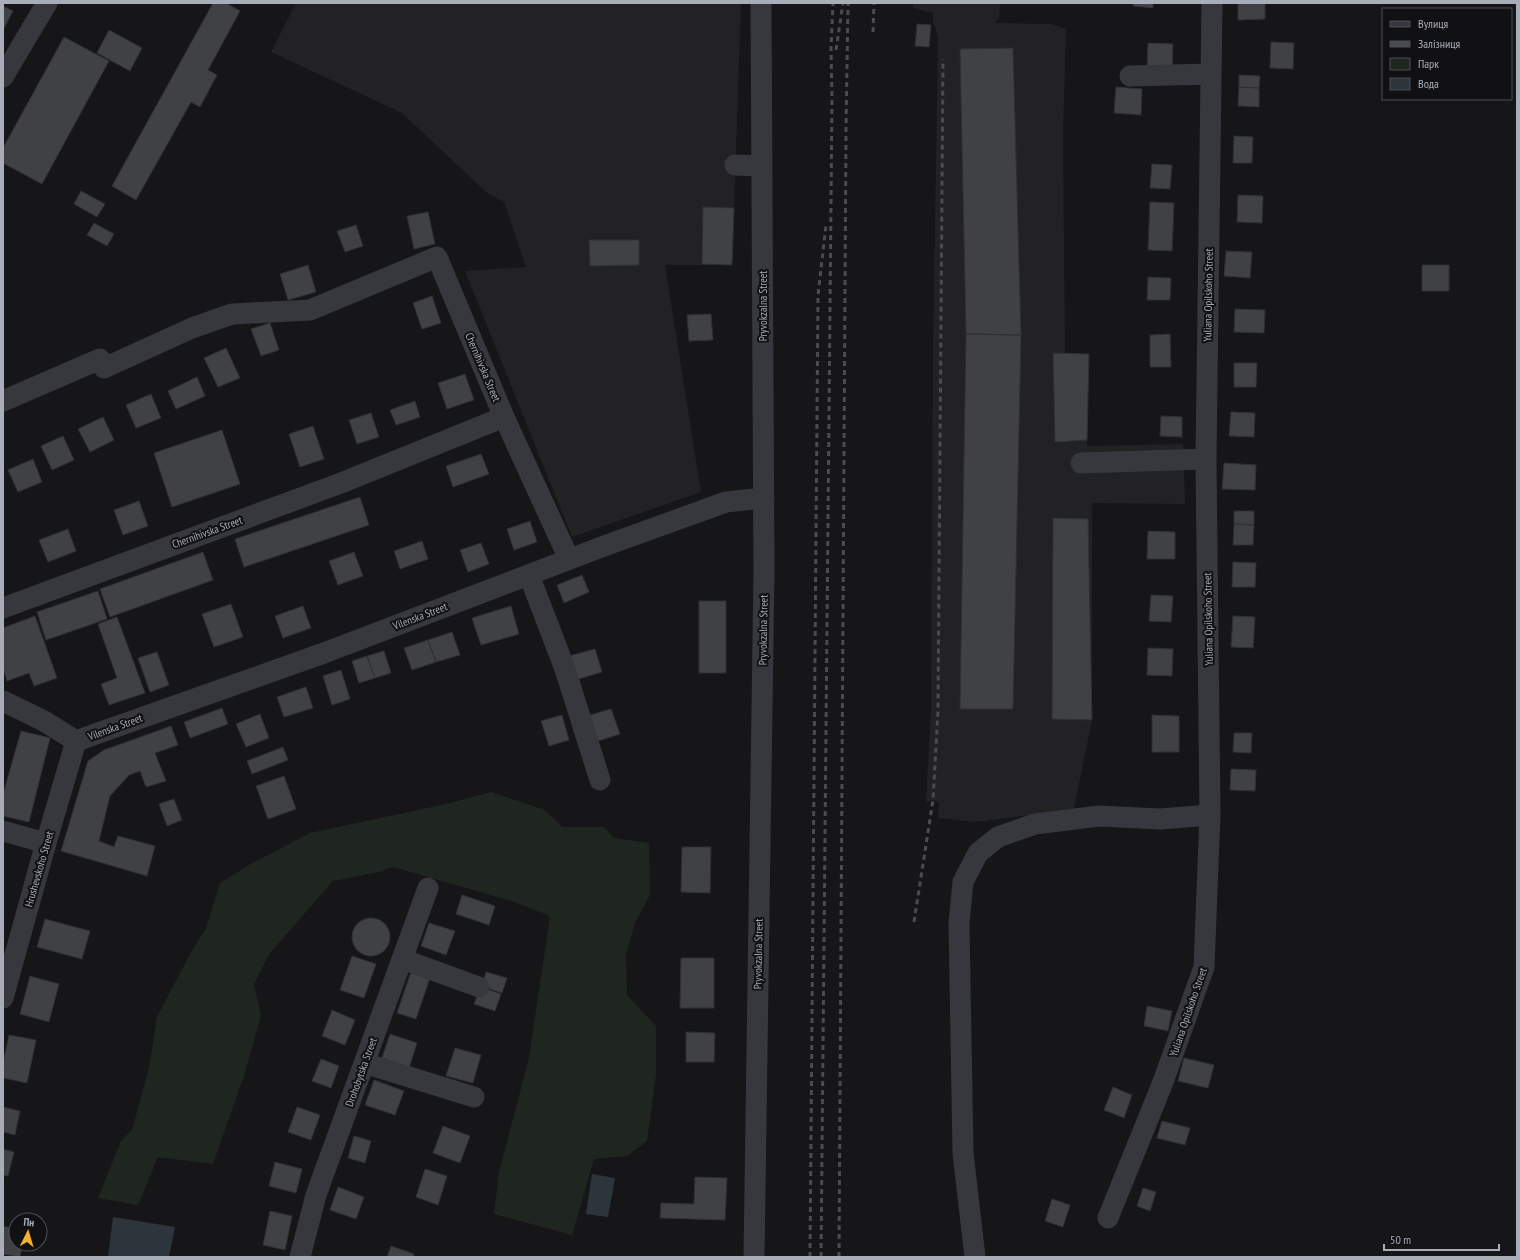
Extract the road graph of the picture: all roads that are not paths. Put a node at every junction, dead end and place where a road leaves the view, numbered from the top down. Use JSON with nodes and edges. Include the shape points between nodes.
{"nodes":[{"id":1,"x":47,"y":3,"type":"edge"},
{"id":2,"x":761,"y":3,"type":"edge"},
{"id":3,"x":1212,"y":3,"type":"edge"},
{"id":4,"x":1211,"y":74,"type":"junction"},
{"id":5,"x":1130,"y":76,"type":"dead end"},
{"id":6,"x":3,"y":77,"type":"edge"},
{"id":7,"x":734,"y":165,"type":"dead end"},
{"id":8,"x":762,"y":166,"type":"junction"},
{"id":9,"x":3,"y":401,"type":"edge"},
{"id":10,"x":504,"y":417,"type":"junction"},
{"id":11,"x":1206,"y":459,"type":"junction"},
{"id":12,"x":1081,"y":463,"type":"dead end"},
{"id":13,"x":764,"y":498,"type":"junction"},
{"id":14,"x":569,"y":559,"type":"junction"},
{"id":15,"x":528,"y":575,"type":"junction"},
{"id":16,"x":3,"y":608,"type":"edge"},
{"id":17,"x":3,"y":701,"type":"edge"},
{"id":18,"x":76,"y":741,"type":"junction"},
{"id":19,"x":600,"y":780,"type":"dead end"},
{"id":20,"x":1210,"y":815,"type":"junction"},
{"id":21,"x":3,"y":831,"type":"edge"},
{"id":22,"x":46,"y":843,"type":"junction"},
{"id":23,"x":428,"y":888,"type":"dead end"},
{"id":24,"x":402,"y":959,"type":"junction"},
{"id":25,"x":478,"y":987,"type":"dead end"},
{"id":26,"x":3,"y":998,"type":"edge"},
{"id":27,"x":364,"y":1063,"type":"junction"},
{"id":28,"x":474,"y":1097,"type":"dead end"},
{"id":29,"x":1108,"y":1218,"type":"dead end"},
{"id":30,"x":300,"y":1257,"type":"edge"},
{"id":31,"x":754,"y":1257,"type":"edge"},
{"id":32,"x":975,"y":1257,"type":"edge"}],
"edges":[{"from":1,"to":6,"type":"street"},
{"from":2,"to":8,"type":"street","name":"Pryvokzalna Street"},
{"from":3,"to":4,"type":"street","name":"Yuliana Opilskoho Street"},
{"from":4,"to":5,"type":"street"},
{"from":4,"to":11,"type":"street","name":"Yuliana Opilskoho Street"},
{"from":7,"to":8,"type":"street"},
{"from":8,"to":13,"type":"street","name":"Pryvokzalna Street"},
{"from":9,"to":10,"type":"street","name":"Chernihivska Street","via":[[100,359],[104,368],[192,328],[232,314],[310,310],[437,257]]},
{"from":10,"to":14,"type":"street"},
{"from":10,"to":16,"type":"street","name":"Chernihivska Street","via":[[341,483]]},
{"from":11,"to":12,"type":"street"},
{"from":11,"to":20,"type":"street","name":"Yuliana Opilskoho Street"},
{"from":13,"to":14,"type":"street","name":"Vilenska Street","via":[[726,502]]},
{"from":13,"to":31,"type":"street","name":"Pryvokzalna Street"},
{"from":14,"to":15,"type":"street","name":"Vilenska Street"},
{"from":15,"to":18,"type":"street","name":"Vilenska Street","via":[[324,653]]},
{"from":15,"to":19,"type":"street","via":[[565,669]]},
{"from":17,"to":18,"type":"street","via":[[44,721]]},
{"from":18,"to":22,"type":"street","name":"Hrushevskoho Street"},
{"from":20,"to":29,"type":"street","name":"Yuliana Opilskoho Street","via":[[1204,967],[1163,1082]]},
{"from":20,"to":32,"type":"street","via":[[1160,819],[1099,816],[1034,824],[998,837],[978,853],[963,882],[959,923],[963,1153]]},
{"from":21,"to":22,"type":"street"},
{"from":22,"to":26,"type":"street","name":"Hrushevskoho Street"},
{"from":23,"to":24,"type":"street","name":"Drohobytska Street"},
{"from":24,"to":25,"type":"street"},
{"from":24,"to":27,"type":"street","name":"Drohobytska Street"},
{"from":27,"to":28,"type":"street"},
{"from":27,"to":30,"type":"street","name":"Drohobytska Street","via":[[316,1195]]}]}
